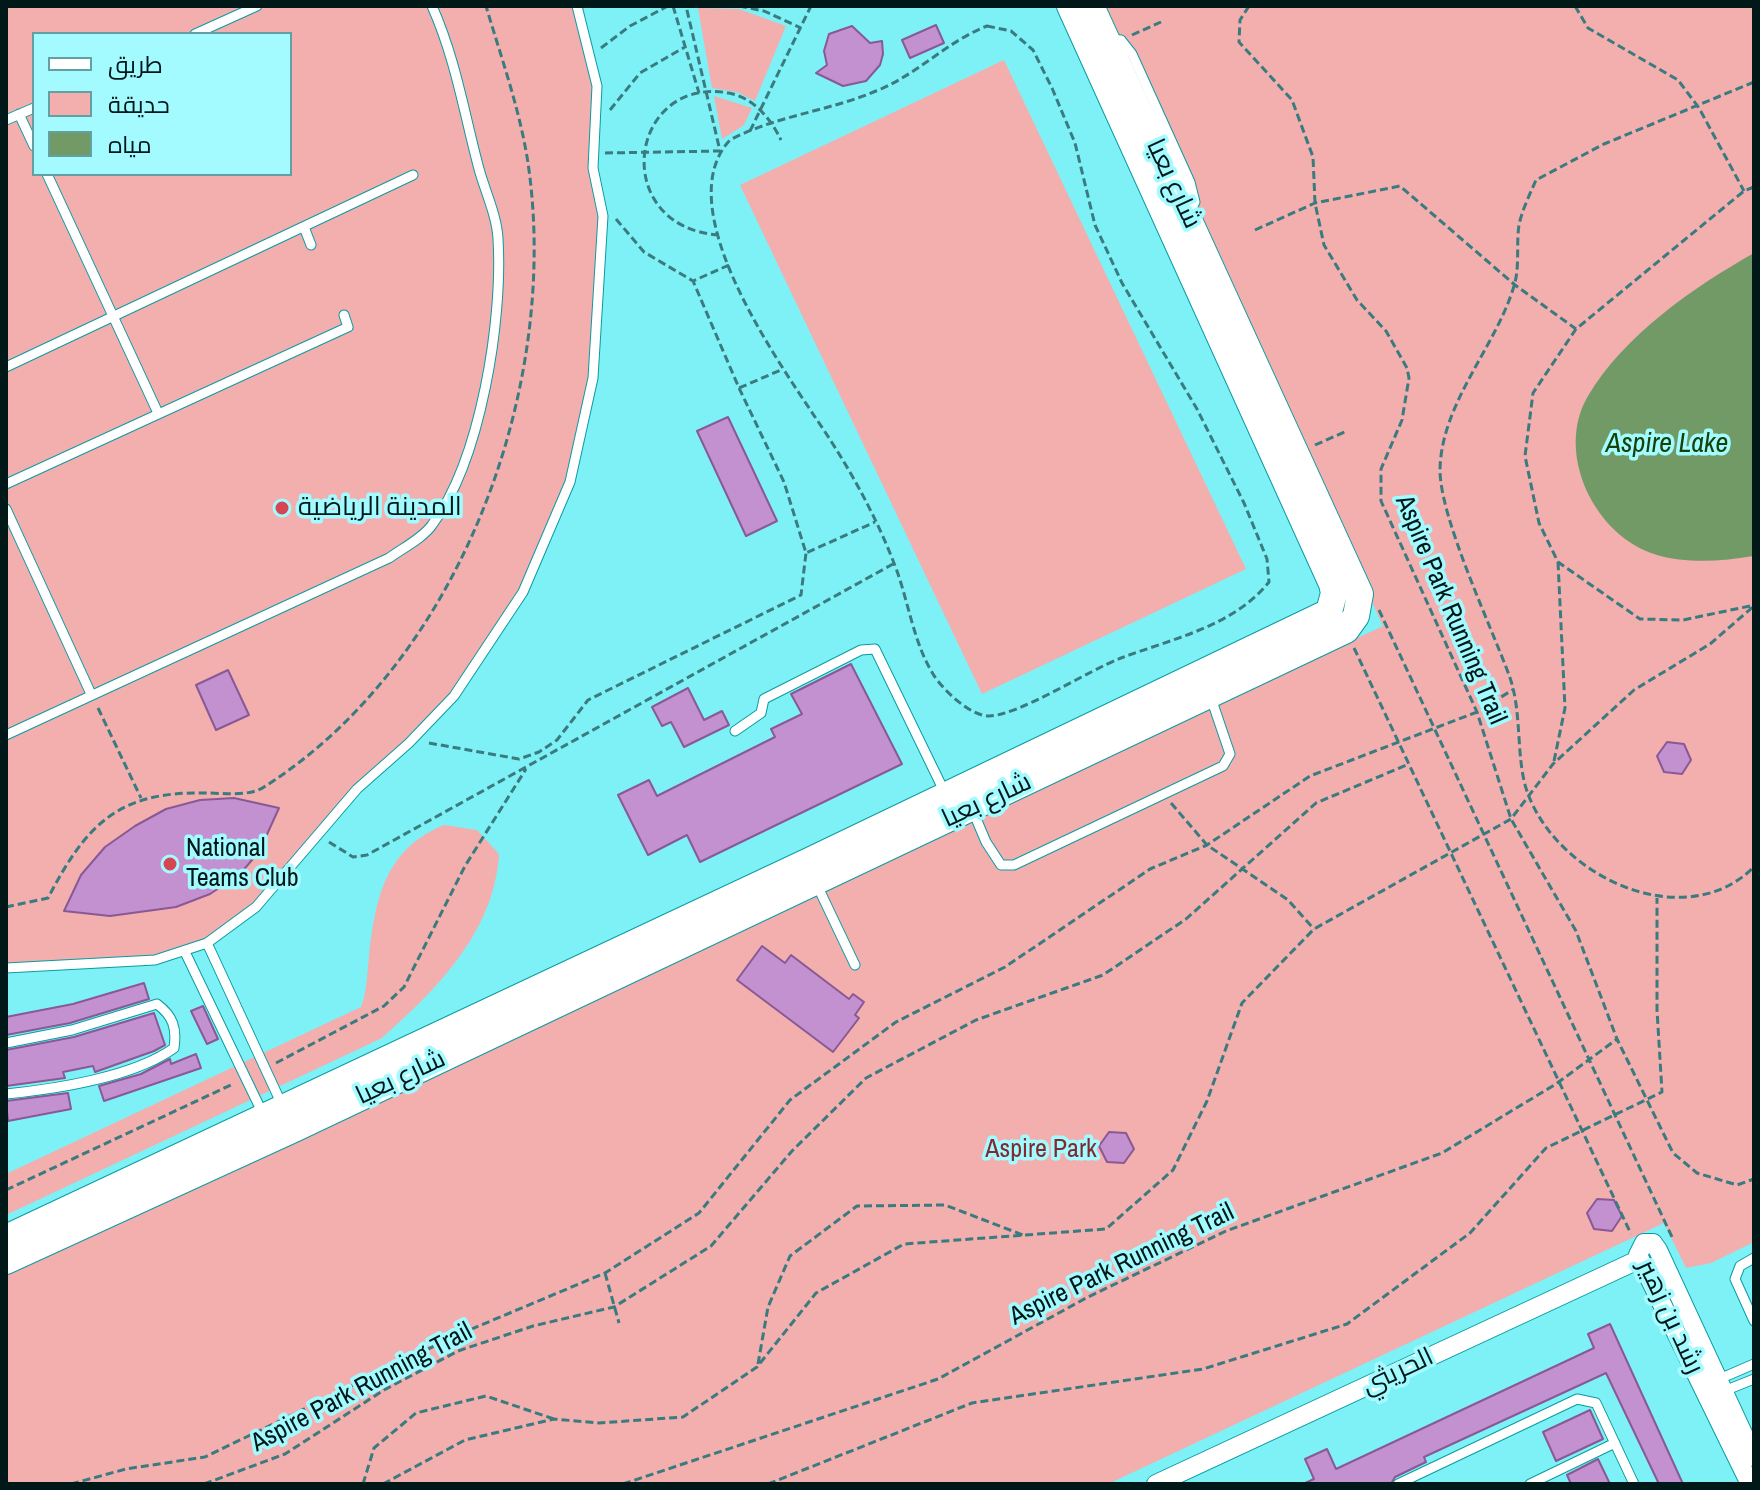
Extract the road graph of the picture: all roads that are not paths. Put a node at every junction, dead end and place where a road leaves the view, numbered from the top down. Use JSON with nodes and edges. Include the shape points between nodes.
{"nodes":[{"id":1,"x":257,"y":6,"type":"edge"},
{"id":2,"x":432,"y":6,"type":"edge"},
{"id":3,"x":577,"y":6,"type":"edge"},
{"id":4,"x":1070,"y":6,"type":"edge"},
{"id":5,"x":1091,"y":6,"type":"edge"},
{"id":6,"x":199,"y":32,"type":"edge"},
{"id":7,"x":32,"y":109,"type":"edge"},
{"id":8,"x":19,"y":114,"type":"junction"},
{"id":9,"x":6,"y":120,"type":"edge"},
{"id":10,"x":32,"y":142,"type":"edge"},
{"id":11,"x":413,"y":175,"type":"dead end"},
{"id":12,"x":48,"y":176,"type":"edge"},
{"id":13,"x":304,"y":227,"type":"junction"},
{"id":14,"x":311,"y":245,"type":"dead end"},
{"id":15,"x":344,"y":315,"type":"dead end"},
{"id":16,"x":113,"y":316,"type":"junction"},
{"id":17,"x":6,"y":367,"type":"edge"},
{"id":18,"x":158,"y":413,"type":"junction"},
{"id":19,"x":6,"y":484,"type":"edge"},
{"id":20,"x":6,"y":509,"type":"edge"},
{"id":21,"x":1206,"y":684,"type":"junction"},
{"id":22,"x":91,"y":694,"type":"junction"},
{"id":23,"x":735,"y":731,"type":"dead end"},
{"id":24,"x":6,"y":735,"type":"edge"},
{"id":25,"x":958,"y":806,"type":"junction"},
{"id":26,"x":811,"y":873,"type":"junction"},
{"id":27,"x":207,"y":943,"type":"junction"},
{"id":28,"x":185,"y":952,"type":"junction"},
{"id":29,"x":855,"y":965,"type":"dead end"},
{"id":30,"x":6,"y":968,"type":"edge"},
{"id":31,"x":6,"y":1043,"type":"edge"},
{"id":32,"x":6,"y":1094,"type":"edge"},
{"id":33,"x":279,"y":1122,"type":"junction"},
{"id":34,"x":23,"y":1238,"type":"edge"},
{"id":35,"x":1639,"y":1255,"type":"junction"},
{"id":36,"x":1754,"y":1258,"type":"edge"},
{"id":37,"x":6,"y":1261,"type":"edge"},
{"id":38,"x":1754,"y":1321,"type":"edge"},
{"id":39,"x":1754,"y":1364,"type":"edge"},
{"id":40,"x":1754,"y":1379,"type":"edge"},
{"id":41,"x":1713,"y":1388,"type":"junction"},
{"id":42,"x":1615,"y":1443,"type":"junction"},
{"id":43,"x":1754,"y":1457,"type":"edge"},
{"id":44,"x":1156,"y":1484,"type":"edge"},
{"id":45,"x":1398,"y":1484,"type":"edge"},
{"id":46,"x":1530,"y":1484,"type":"edge"},
{"id":47,"x":1634,"y":1484,"type":"edge"},
{"id":48,"x":1750,"y":1484,"type":"edge"}],
"edges":[{"from":1,"to":6,"type":"lane"},
{"from":2,"to":22,"type":"lane","via":[[469,116],[498,236],[498,294],[488,374],[450,494],[431,527],[389,558]]},
{"from":3,"to":27,"type":"lane","via":[[597,86],[593,168],[603,216],[593,378],[570,482],[523,592],[454,696],[357,789],[256,907]]},
{"from":4,"to":21,"type":"street","name":"شارع بعيا","via":[[1334,593],[1329,612]]},
{"from":5,"to":21,"type":"street","name":"شارع بعيا","via":[[1113,39],[1360,594],[1356,616],[1346,630]]},
{"from":7,"to":8,"type":"lane"},
{"from":8,"to":9,"type":"lane"},
{"from":8,"to":10,"type":"lane"},
{"from":11,"to":13,"type":"lane"},
{"from":12,"to":16,"type":"lane"},
{"from":13,"to":14,"type":"lane"},
{"from":13,"to":16,"type":"lane"},
{"from":15,"to":18,"type":"lane","via":[[348,327]]},
{"from":16,"to":17,"type":"lane"},
{"from":16,"to":18,"type":"lane"},
{"from":18,"to":19,"type":"lane"},
{"from":20,"to":22,"type":"lane"},
{"from":21,"to":25,"type":"street","name":"شارع بعيا"},
{"from":21,"to":25,"type":"lane","via":[[1230,754],[1223,766],[1014,865],[1001,865]]},
{"from":22,"to":24,"type":"lane"},
{"from":23,"to":25,"type":"lane","via":[[761,713],[764,699],[861,650],[875,649]]},
{"from":25,"to":26,"type":"street","name":"شارع بعيا"},
{"from":26,"to":29,"type":"lane"},
{"from":26,"to":33,"type":"street","name":"شارع بعيا"},
{"from":27,"to":28,"type":"lane"},
{"from":27,"to":33,"type":"lane","via":[[264,1070]]},
{"from":28,"to":30,"type":"lane","via":[[155,960]]},
{"from":28,"to":33,"type":"lane","via":[[245,1079]]},
{"from":31,"to":32,"type":"lane","via":[[157,1004],[169,1013],[177,1033],[174,1048],[162,1056],[92,1079]]},
{"from":33,"to":34,"type":"street","name":"شارع بعيا"},
{"from":34,"to":37,"type":"street","name":"شارع بعيا"},
{"from":35,"to":41,"type":"street","name":"رشد بن زهير"},
{"from":35,"to":41,"type":"street","name":"رشد بن زهير","via":[[1648,1242],[1658,1250]]},
{"from":35,"to":44,"type":"street","name":"الحريثي"},
{"from":36,"to":38,"type":"lane","via":[[1740,1266],[1735,1279]]},
{"from":39,"to":41,"type":"lane"},
{"from":40,"to":41,"type":"lane"},
{"from":41,"to":43,"type":"street","name":"رشد بن زهير"},
{"from":41,"to":48,"type":"street","name":"رشد بن زهير"},
{"from":42,"to":45,"type":"lane","via":[[1596,1403],[1577,1399]]},
{"from":42,"to":46,"type":"lane"},
{"from":42,"to":47,"type":"lane"}]}
